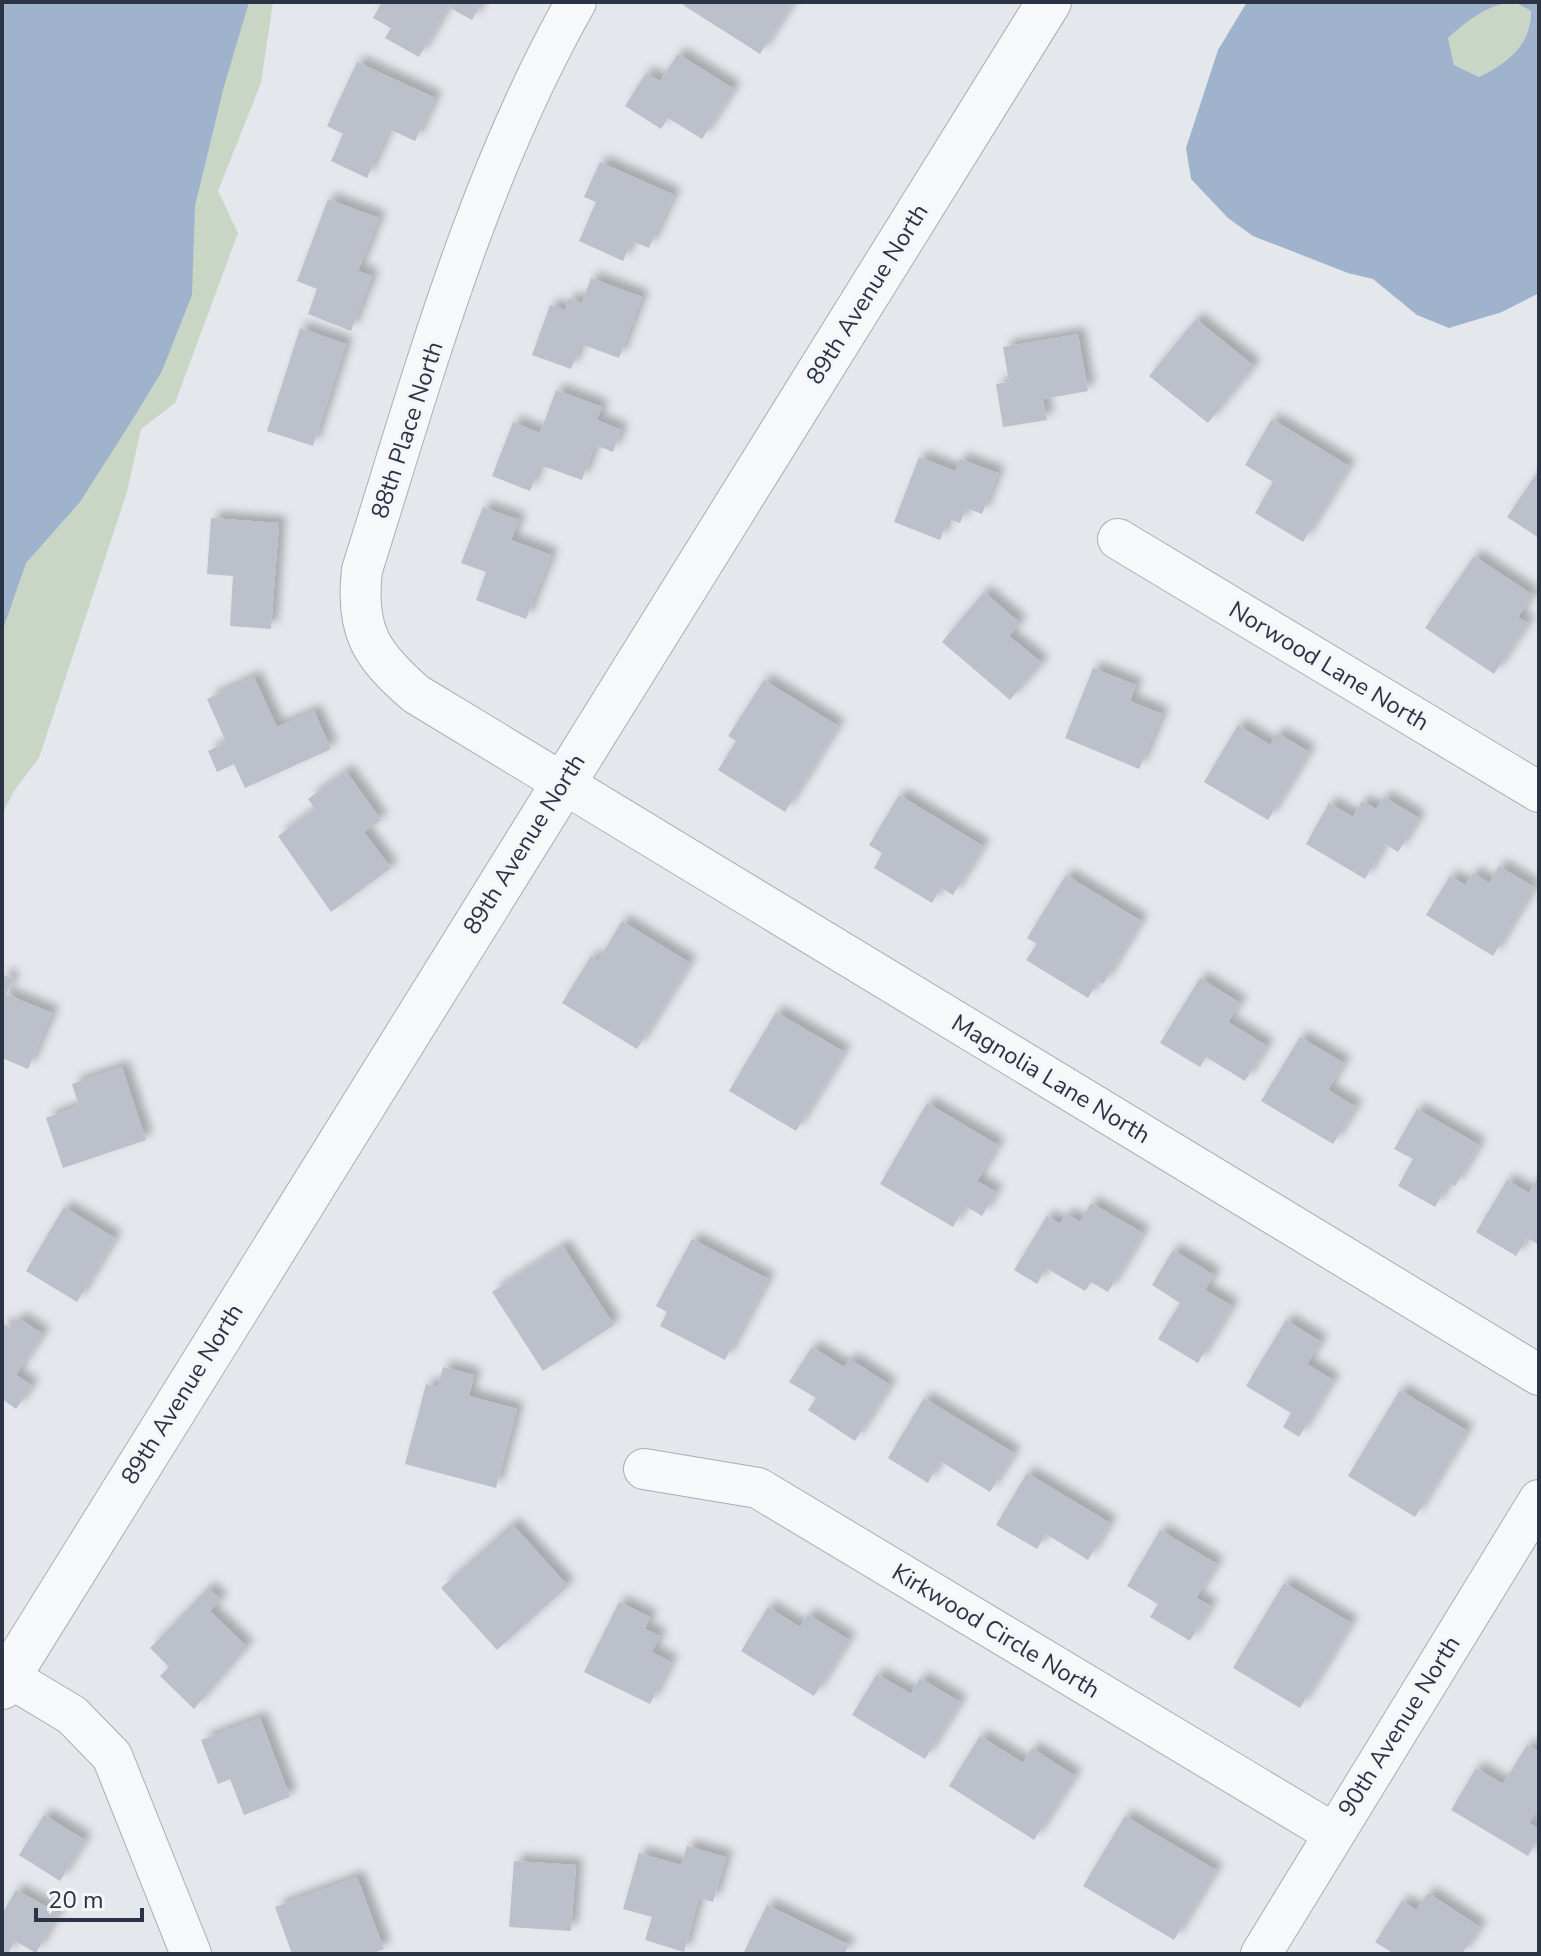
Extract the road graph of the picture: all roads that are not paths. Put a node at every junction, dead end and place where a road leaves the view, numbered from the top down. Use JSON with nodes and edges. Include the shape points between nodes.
{"nodes":[{"id":1,"x":576,"y":2,"type":"edge"},
{"id":2,"x":1049,"y":2,"type":"edge"},
{"id":3,"x":1118,"y":539,"type":"dead end"},
{"id":4,"x":563,"y":781,"type":"junction"},
{"id":5,"x":1536,"y":784,"type":"edge"},
{"id":6,"x":1539,"y":1375,"type":"edge"},
{"id":7,"x":644,"y":1469,"type":"dead end"},
{"id":8,"x":1539,"y":1500,"type":"edge"},
{"id":9,"x":4,"y":1679,"type":"edge"},
{"id":10,"x":1333,"y":1833,"type":"junction"},
{"id":11,"x":191,"y":1954,"type":"edge"},
{"id":12,"x":1261,"y":1954,"type":"edge"}],
"edges":[{"from":1,"to":4,"type":"street","name":"88th Place North","via":[[527,93],[471,231],[362,570],[358,605],[366,638],[387,669],[416,694]]},
{"from":2,"to":4,"type":"street","name":"89th Avenue North"},
{"from":3,"to":5,"type":"street","name":"Norwood Lane North"},
{"from":4,"to":6,"type":"street","name":"Magnolia Lane North"},
{"from":4,"to":9,"type":"street","name":"89th Avenue North"},
{"from":7,"to":10,"type":"street","name":"Kirkwood Circle North","via":[[758,1488]]},
{"from":8,"to":10,"type":"street","name":"90th Avenue North"},
{"from":9,"to":11,"type":"street","via":[[72,1715],[112,1756]]},
{"from":10,"to":12,"type":"street","name":"90th Avenue North"}]}
